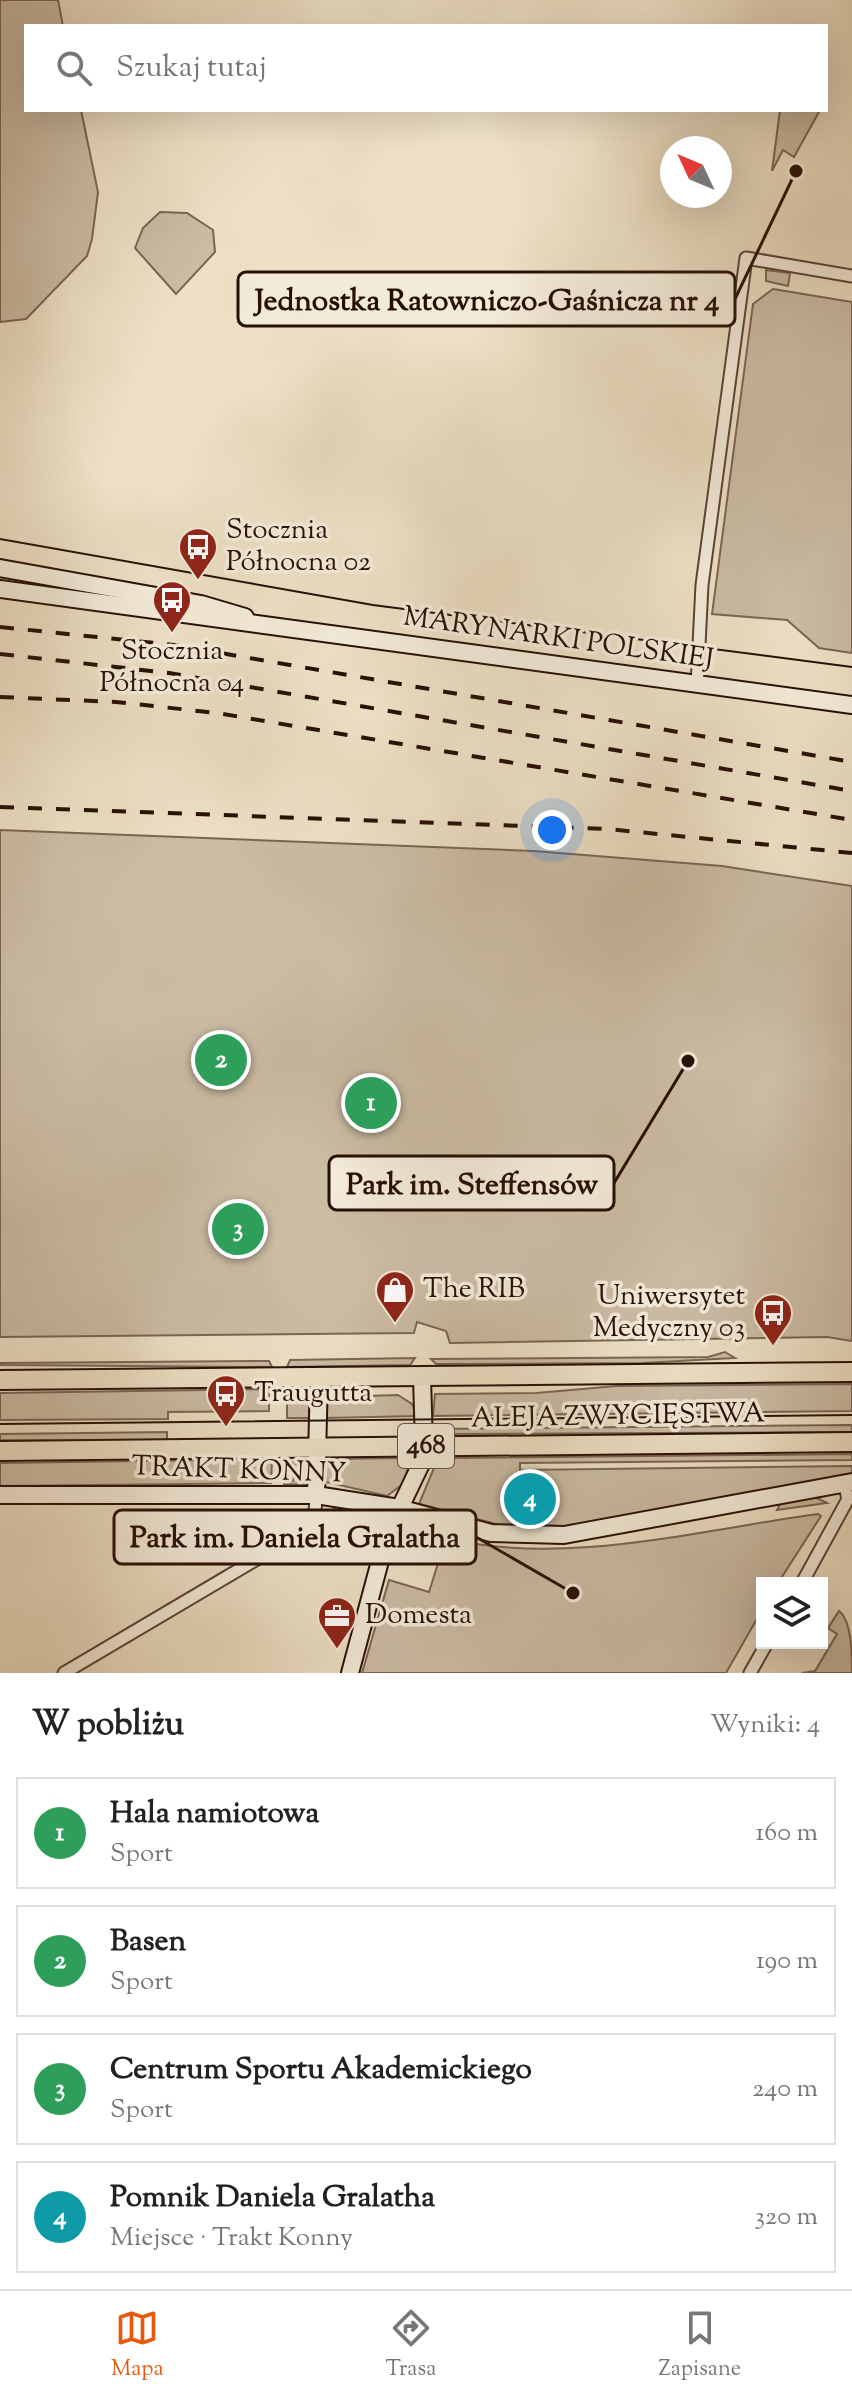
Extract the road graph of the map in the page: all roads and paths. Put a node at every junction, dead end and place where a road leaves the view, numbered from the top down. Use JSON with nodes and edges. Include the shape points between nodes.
{"nodes":[{"id":1,"x":852,"y":276,"type":"edge"},
{"id":2,"x":2,"y":568,"type":"edge"},
{"id":3,"x":0,"y":589,"type":"edge"},
{"id":4,"x":258,"y":624,"type":"junction"},
{"id":5,"x":697,"y":685,"type":"junction"},
{"id":6,"x":852,"y":705,"type":"edge"},
{"id":7,"x":852,"y":1372,"type":"edge"},
{"id":8,"x":422,"y":1377,"type":"junction"},
{"id":9,"x":319,"y":1378,"type":"junction"},
{"id":10,"x":0,"y":1380,"type":"edge"},
{"id":11,"x":852,"y":1442,"type":"edge"},
{"id":12,"x":424,"y":1446,"type":"junction"},
{"id":13,"x":319,"y":1448,"type":"junction"},
{"id":14,"x":0,"y":1451,"type":"edge"},
{"id":15,"x":848,"y":1482,"type":"edge"},
{"id":16,"x":0,"y":1495,"type":"edge"},
{"id":17,"x":316,"y":1495,"type":"junction"},
{"id":18,"x":399,"y":1508,"type":"junction"},
{"id":19,"x":805,"y":1577,"type":"edge"},
{"id":20,"x":764,"y":1649,"type":"edge"},
{"id":21,"x":64,"y":1673,"type":"edge"},
{"id":22,"x":350,"y":1673,"type":"edge"},
{"id":23,"x":750,"y":1673,"type":"edge"}],
"edges":[{"from":1,"to":5,"type":"street","via":[[746,258],[702,585]]},
{"from":2,"to":3,"type":"street"},
{"from":2,"to":4,"type":"street","name":"MARYNARKI POLSKIEJ","via":[[218,607]]},
{"from":3,"to":4,"type":"street","name":"MARYNARKI POLSKIEJ"},
{"from":4,"to":5,"type":"street","name":"MARYNARKI POLSKIEJ"},
{"from":5,"to":6,"type":"street","name":"MARYNARKI POLSKIEJ"},
{"from":7,"to":8,"type":"main road","name":"ALEJA ZWYCIĘSTWA"},
{"from":8,"to":9,"type":"main road","name":"ALEJA ZWYCIĘSTWA"},
{"from":8,"to":12,"type":"street"},
{"from":9,"to":10,"type":"main road","name":"ALEJA ZWYCIĘSTWA"},
{"from":9,"to":13,"type":"street"},
{"from":11,"to":12,"type":"main road","name":"ALEJA ZWYCIĘSTWA","number":"468"},
{"from":12,"to":13,"type":"main road","name":"ALEJA ZWYCIĘSTWA","number":"468"},
{"from":12,"to":18,"type":"street"},
{"from":13,"to":14,"type":"main road","name":"ALEJA ZWYCIĘSTWA","number":"468"},
{"from":13,"to":17,"type":"street"},
{"from":15,"to":18,"type":"street","name":"TRAKT KONNY","via":[[564,1535],[491,1533]]},
{"from":15,"to":19,"type":"street","via":[[848,1499]]},
{"from":16,"to":17,"type":"street","name":"TRAKT KONNY"},
{"from":17,"to":18,"type":"street","name":"TRAKT KONNY"},
{"from":17,"to":21,"type":"street","via":[[315,1514],[301,1533]]},
{"from":18,"to":22,"type":"street"},
{"from":20,"to":23,"type":"street"}]}
